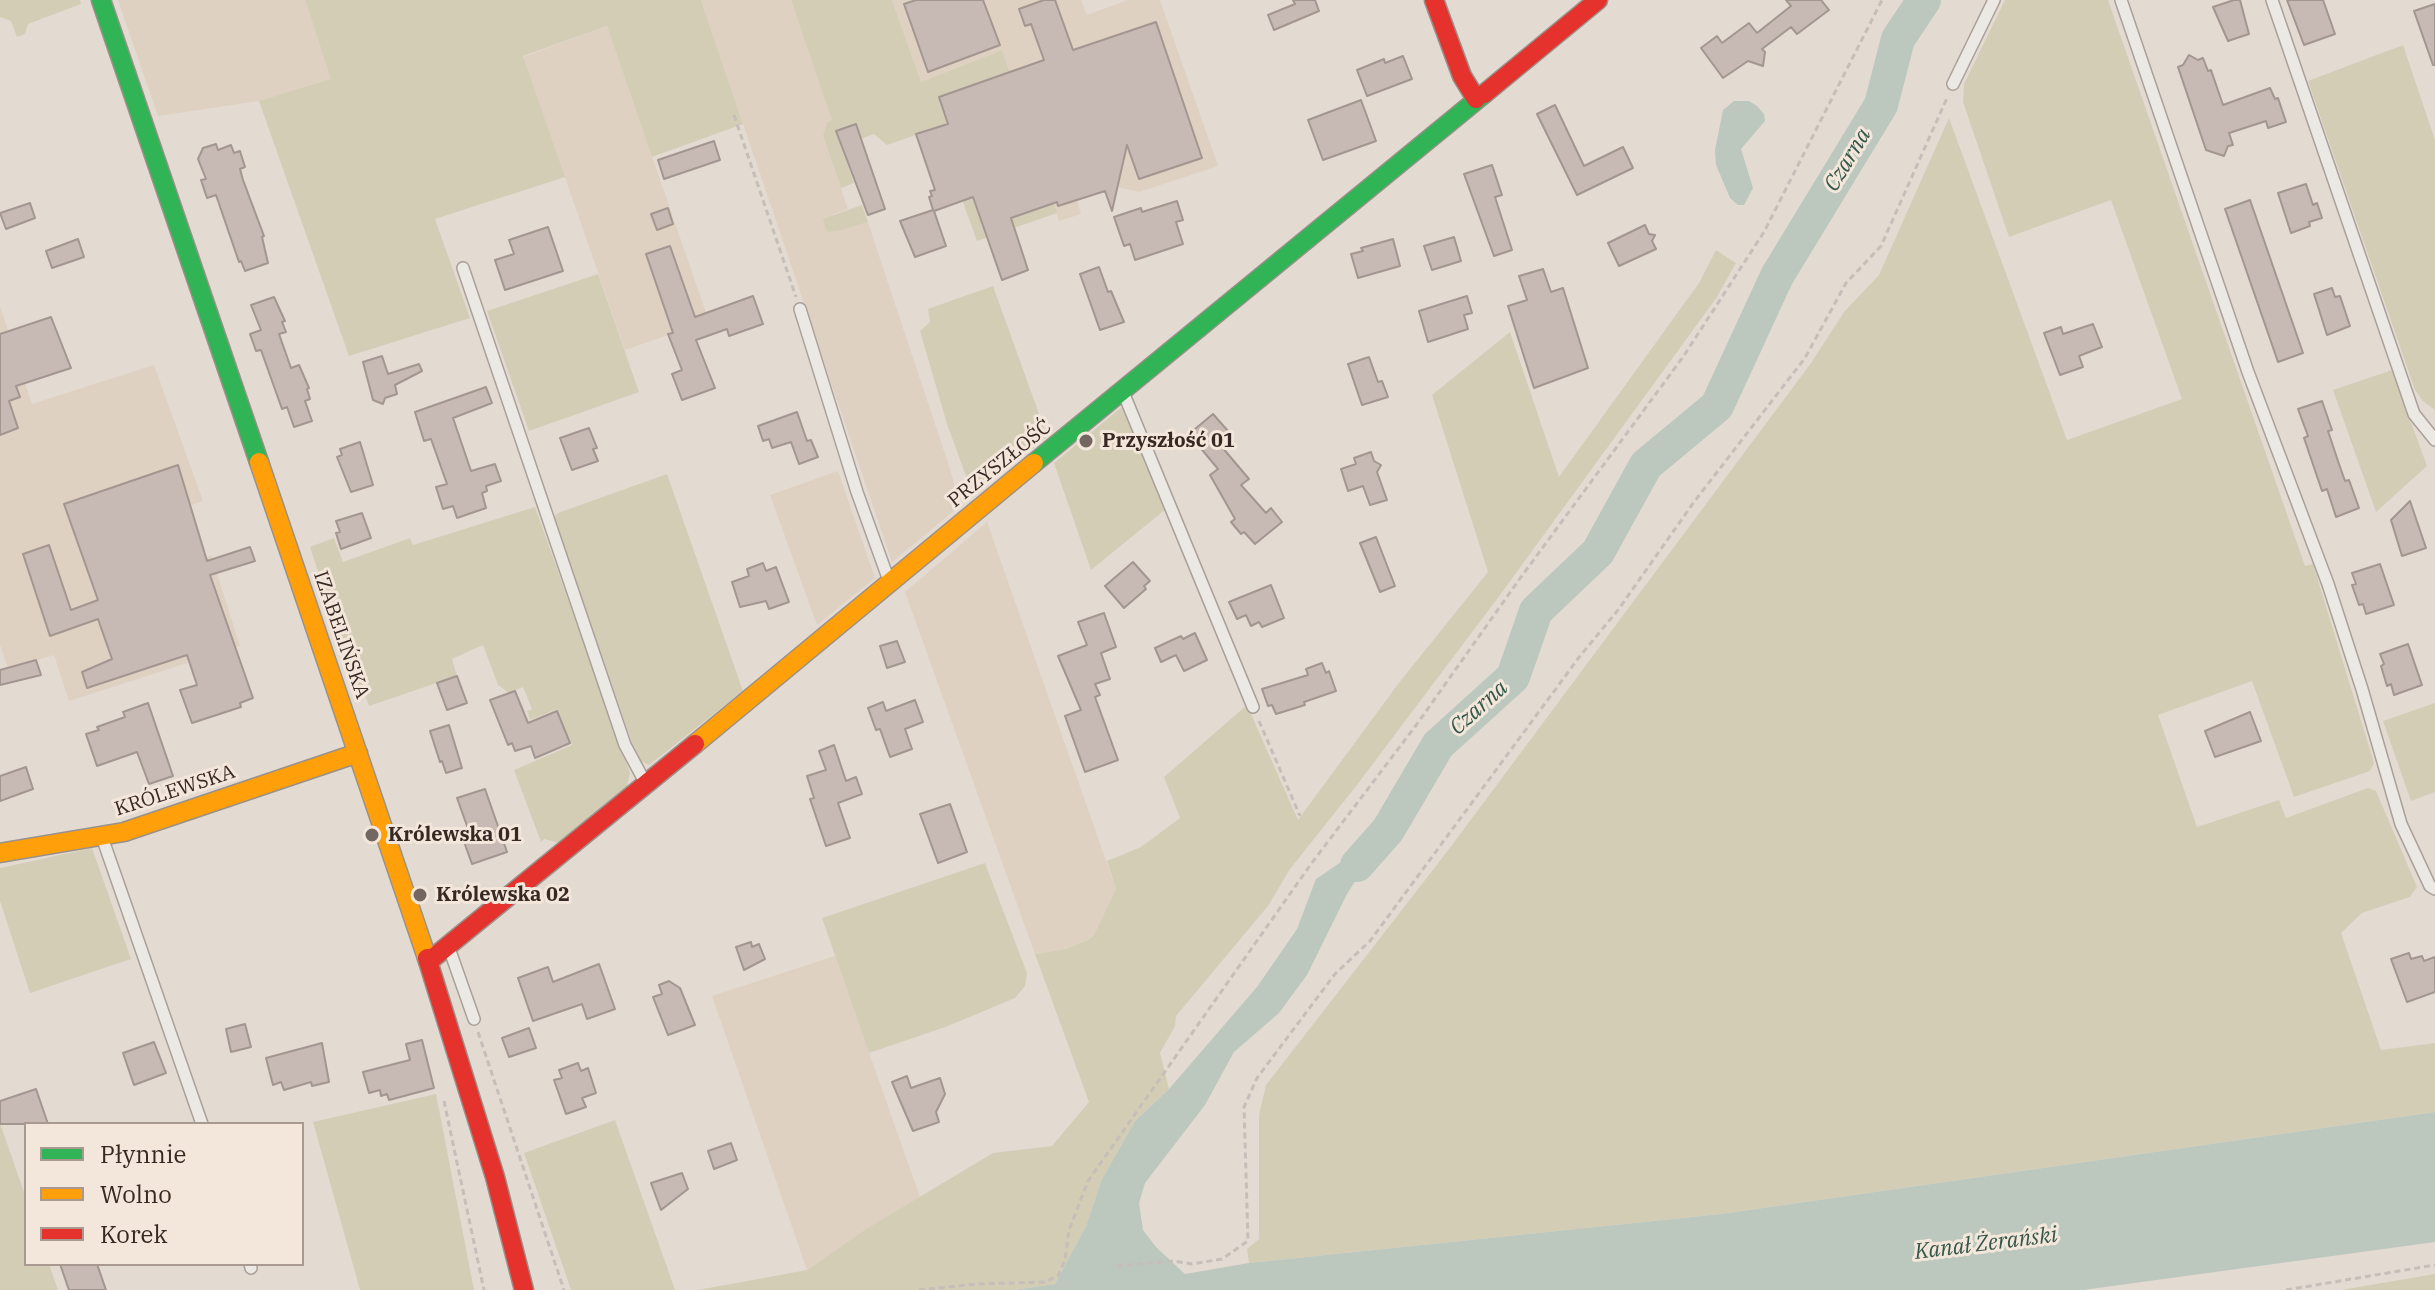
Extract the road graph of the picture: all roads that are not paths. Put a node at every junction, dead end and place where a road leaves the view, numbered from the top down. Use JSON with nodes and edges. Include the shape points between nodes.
{"nodes":[{"id":1,"x":101,"y":0,"type":"edge"},
{"id":2,"x":1434,"y":0,"type":"edge"},
{"id":3,"x":1598,"y":0,"type":"edge"},
{"id":4,"x":1994,"y":0,"type":"edge"},
{"id":5,"x":2121,"y":0,"type":"edge"},
{"id":6,"x":2272,"y":0,"type":"edge"},
{"id":7,"x":1953,"y":84,"type":"road end"},
{"id":8,"x":1476,"y":99,"type":"junction"},
{"id":9,"x":463,"y":268,"type":"dead end"},
{"id":10,"x":800,"y":309,"type":"road end"},
{"id":11,"x":1123,"y":392,"type":"junction"},
{"id":12,"x":2435,"y":440,"type":"edge"},
{"id":13,"x":889,"y":582,"type":"junction"},
{"id":14,"x":1253,"y":707,"type":"road end"},
{"id":15,"x":358,"y":753,"type":"junction"},
{"id":16,"x":646,"y":785,"type":"junction"},
{"id":17,"x":102,"y":836,"type":"junction"},
{"id":18,"x":0,"y":853,"type":"edge"},
{"id":19,"x":2435,"y":889,"type":"edge"},
{"id":20,"x":448,"y":945,"type":"junction"},
{"id":21,"x":428,"y":962,"type":"junction"},
{"id":22,"x":474,"y":1019,"type":"road end"},
{"id":23,"x":201,"y":1122,"type":"edge"},
{"id":24,"x":524,"y":1290,"type":"edge"}],
"edges":[{"from":1,"to":15,"type":"street","name":"IZABELIŃSKA"},
{"from":2,"to":8,"type":"street"},
{"from":3,"to":8,"type":"street","name":"PRZYSZŁOŚĆ"},
{"from":4,"to":7,"type":"lane"},
{"from":5,"to":19,"type":"lane","via":[[2248,372],[2328,584],[2401,824]]},
{"from":6,"to":12,"type":"lane","via":[[2414,414]]},
{"from":8,"to":11,"type":"street","name":"PRZYSZŁOŚĆ"},
{"from":9,"to":16,"type":"lane","via":[[625,745]]},
{"from":10,"to":13,"type":"lane"},
{"from":11,"to":13,"type":"street","name":"PRZYSZŁOŚĆ"},
{"from":11,"to":14,"type":"lane"},
{"from":13,"to":16,"type":"street","name":"PRZYSZŁOŚĆ"},
{"from":15,"to":17,"type":"street","name":"KRÓLEWSKA"},
{"from":15,"to":21,"type":"street","name":"IZABELIŃSKA"},
{"from":16,"to":20,"type":"street","name":"PRZYSZŁOŚĆ"},
{"from":17,"to":18,"type":"street","name":"KRÓLEWSKA"},
{"from":17,"to":23,"type":"lane"},
{"from":20,"to":21,"type":"street","name":"PRZYSZŁOŚĆ"},
{"from":20,"to":22,"type":"lane"},
{"from":21,"to":24,"type":"street","name":"IZABELIŃSKA"}]}
